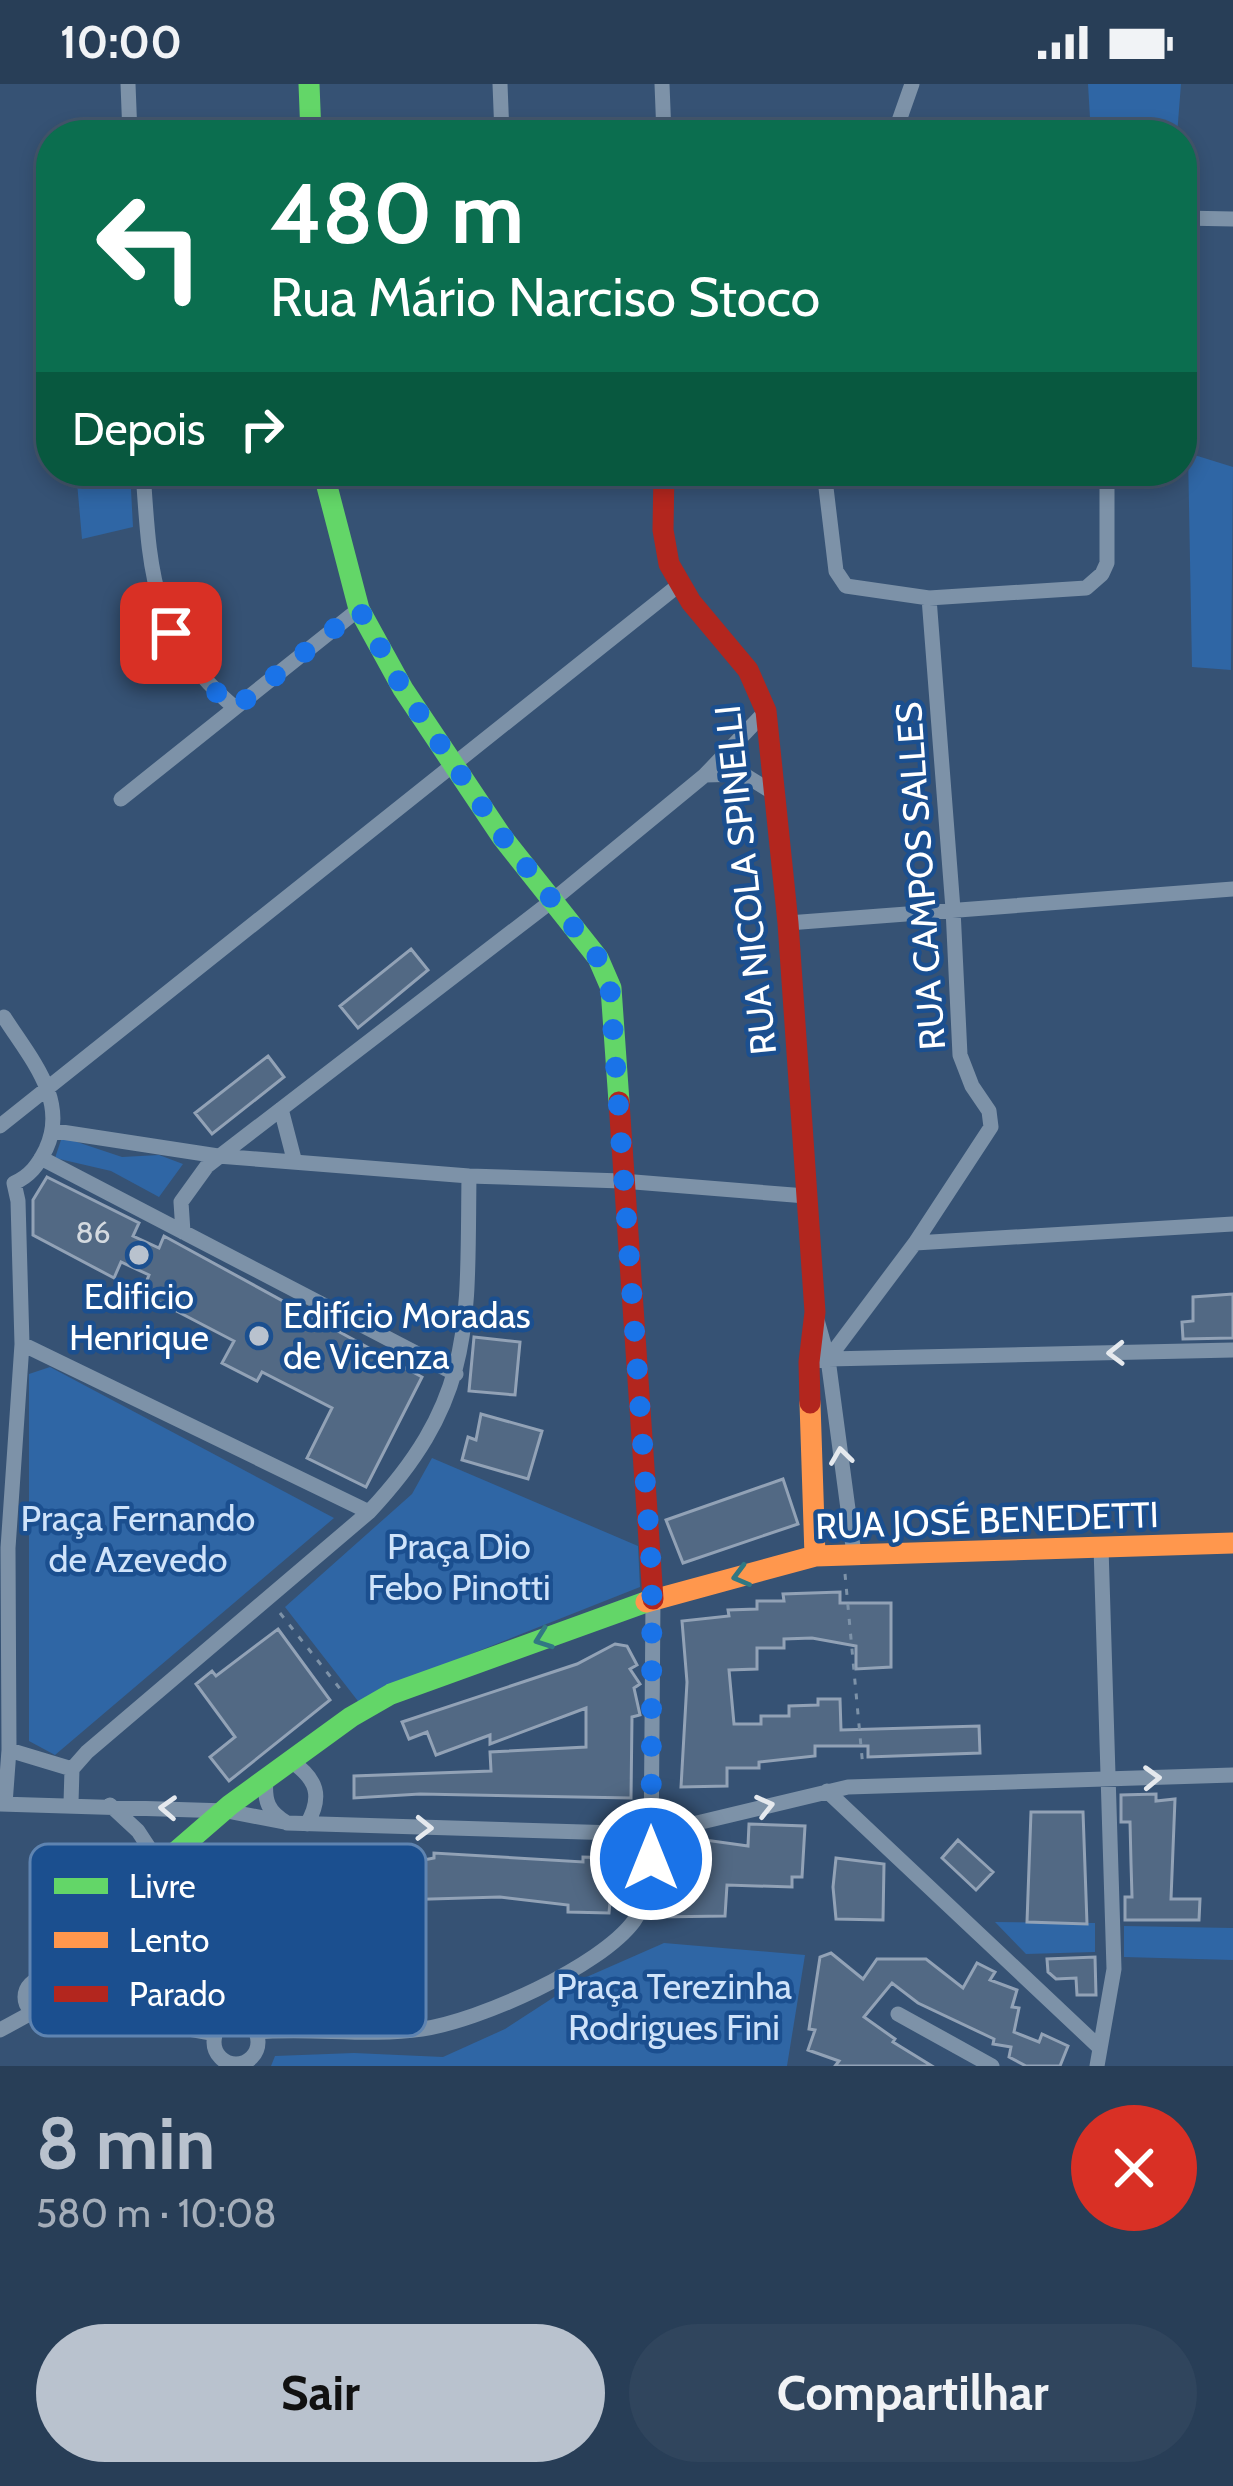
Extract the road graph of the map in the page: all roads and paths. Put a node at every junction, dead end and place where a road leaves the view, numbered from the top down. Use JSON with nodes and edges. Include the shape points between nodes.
{"nodes":[{"id":1,"x":128,"y":84,"type":"edge"},
{"id":2,"x":309,"y":84,"type":"edge"},
{"id":3,"x":500,"y":84,"type":"edge"},
{"id":4,"x":662,"y":84,"type":"edge"},
{"id":5,"x":912,"y":84,"type":"edge"},
{"id":6,"x":129,"y":120,"type":"edge"},
{"id":7,"x":310,"y":120,"type":"edge"},
{"id":8,"x":501,"y":120,"type":"edge"},
{"id":9,"x":663,"y":120,"type":"edge"},
{"id":10,"x":899,"y":120,"type":"edge"},
{"id":11,"x":1197,"y":218,"type":"edge"},
{"id":12,"x":1233,"y":219,"type":"edge"},
{"id":13,"x":144,"y":486,"type":"edge"},
{"id":14,"x":327,"y":486,"type":"edge"},
{"id":15,"x":664,"y":486,"type":"edge"},
{"id":16,"x":826,"y":486,"type":"edge"},
{"id":17,"x":1107,"y":486,"type":"edge"},
{"id":18,"x":680,"y":584,"type":"junction"},
{"id":19,"x":929,"y":598,"type":"junction"},
{"id":20,"x":359,"y":609,"type":"junction"},
{"id":21,"x":235,"y":708,"type":"junction"},
{"id":22,"x":766,"y":711,"type":"junction"},
{"id":23,"x":452,"y":763,"type":"junction"},
{"id":24,"x":704,"y":776,"type":"junction"},
{"id":25,"x":772,"y":792,"type":"junction"},
{"id":26,"x":121,"y":799,"type":"dead end"},
{"id":27,"x":1233,"y":889,"type":"edge"},
{"id":28,"x":553,"y":900,"type":"junction"},
{"id":29,"x":953,"y":909,"type":"junction"},
{"id":30,"x":788,"y":923,"type":"junction"},
{"id":31,"x":4,"y":1018,"type":"dead end"},
{"id":32,"x":47,"y":1086,"type":"junction"},
{"id":33,"x":281,"y":1109,"type":"junction"},
{"id":34,"x":0,"y":1126,"type":"edge"},
{"id":35,"x":55,"y":1131,"type":"junction"},
{"id":36,"x":218,"y":1156,"type":"junction"},
{"id":37,"x":41,"y":1158,"type":"junction"},
{"id":38,"x":294,"y":1159,"type":"junction"},
{"id":39,"x":469,"y":1176,"type":"junction"},
{"id":40,"x":7,"y":1181,"type":"edge"},
{"id":41,"x":622,"y":1181,"type":"junction"},
{"id":42,"x":806,"y":1196,"type":"junction"},
{"id":43,"x":1233,"y":1224,"type":"edge"},
{"id":44,"x":183,"y":1232,"type":"junction"},
{"id":45,"x":915,"y":1243,"type":"junction"},
{"id":46,"x":22,"y":1344,"type":"junction"},
{"id":47,"x":1233,"y":1350,"type":"edge"},
{"id":48,"x":819,"y":1361,"type":"junction"},
{"id":49,"x":456,"y":1374,"type":"junction"},
{"id":50,"x":369,"y":1512,"type":"junction"},
{"id":51,"x":1233,"y":1543,"type":"edge"},
{"id":52,"x":1101,"y":1546,"type":"junction"},
{"id":53,"x":849,"y":1554,"type":"junction"},
{"id":54,"x":815,"y":1556,"type":"junction"},
{"id":55,"x":268,"y":1597,"type":"junction"},
{"id":56,"x":652,"y":1599,"type":"junction"},
{"id":57,"x":358,"y":1711,"type":"junction"},
{"id":58,"x":9,"y":1750,"type":"junction"},
{"id":59,"x":291,"y":1761,"type":"junction"},
{"id":60,"x":72,"y":1769,"type":"junction"},
{"id":61,"x":1233,"y":1775,"type":"edge"},
{"id":62,"x":266,"y":1780,"type":"junction"},
{"id":63,"x":1106,"y":1780,"type":"junction"},
{"id":64,"x":865,"y":1786,"type":"junction"},
{"id":65,"x":827,"y":1791,"type":"junction"},
{"id":66,"x":71,"y":1803,"type":"junction"},
{"id":67,"x":2,"y":1804,"type":"edge"},
{"id":68,"x":110,"y":1805,"type":"junction"},
{"id":69,"x":227,"y":1811,"type":"junction"},
{"id":70,"x":287,"y":1823,"type":"junction"},
{"id":71,"x":307,"y":1824,"type":"junction"},
{"id":72,"x":651,"y":1834,"type":"junction"},
{"id":73,"x":147,"y":1844,"type":"edge"},
{"id":74,"x":187,"y":1844,"type":"edge"},
{"id":75,"x":30,"y":2014,"type":"edge"},
{"id":76,"x":898,"y":2014,"type":"dead end"},
{"id":77,"x":426,"y":2028,"type":"edge"},
{"id":78,"x":0,"y":2030,"type":"edge"},
{"id":79,"x":215,"y":2036,"type":"edge"},
{"id":80,"x":257,"y":2036,"type":"edge"},
{"id":81,"x":1100,"y":2048,"type":"junction"},
{"id":82,"x":244,"y":2064,"type":"edge"},
{"id":83,"x":992,"y":2066,"type":"edge"},
{"id":84,"x":1096,"y":2066,"type":"edge"}],
"edges":[{"from":1,"to":6,"type":"street"},
{"from":2,"to":7,"type":"street"},
{"from":3,"to":8,"type":"street"},
{"from":4,"to":9,"type":"street"},
{"from":5,"to":10,"type":"street"},
{"from":11,"to":12,"type":"street"},
{"from":13,"to":21,"type":"street","via":[[150,564],[171,633],[202,680]]},
{"from":14,"to":20,"type":"street"},
{"from":15,"to":18,"type":"street","name":"RUA NICOLA SPINELLI","via":[[664,546]]},
{"from":16,"to":19,"type":"street","via":[[836,571],[846,586]]},
{"from":17,"to":19,"type":"street","via":[[1109,550],[1094,582],[1071,591]]},
{"from":18,"to":22,"type":"street","name":"RUA NICOLA SPINELLI","via":[[743,661]]},
{"from":18,"to":23,"type":"street"},
{"from":19,"to":29,"type":"street","name":"RUA CAMPOS SALLES"},
{"from":20,"to":21,"type":"street"},
{"from":20,"to":23,"type":"street"},
{"from":21,"to":26,"type":"street"},
{"from":22,"to":24,"type":"street"},
{"from":22,"to":25,"type":"street","name":"RUA NICOLA SPINELLI"},
{"from":23,"to":28,"type":"street"},
{"from":23,"to":32,"type":"street"},
{"from":24,"to":25,"type":"street","via":[[743,774]]},
{"from":24,"to":28,"type":"street"},
{"from":25,"to":30,"type":"street","name":"RUA NICOLA SPINELLI"},
{"from":27,"to":29,"type":"street"},
{"from":28,"to":33,"type":"street"},
{"from":28,"to":41,"type":"street","via":[[598,958],[610,988]]},
{"from":29,"to":30,"type":"street"},
{"from":29,"to":45,"type":"street","name":"RUA CAMPOS SALLES","via":[[960,1054],[991,1127]]},
{"from":30,"to":42,"type":"street","name":"RUA NICOLA SPINELLI"},
{"from":31,"to":32,"type":"street"},
{"from":32,"to":34,"type":"street"},
{"from":32,"to":35,"type":"street"},
{"from":33,"to":36,"type":"street"},
{"from":33,"to":38,"type":"street"},
{"from":35,"to":36,"type":"street"},
{"from":35,"to":37,"type":"street"},
{"from":36,"to":38,"type":"street"},
{"from":36,"to":44,"type":"street","via":[[184,1192]]},
{"from":37,"to":40,"type":"street"},
{"from":37,"to":44,"type":"street"},
{"from":38,"to":39,"type":"street"},
{"from":39,"to":41,"type":"street"},
{"from":39,"to":49,"type":"street","via":[[467,1307]]},
{"from":40,"to":46,"type":"street","via":[[18,1201]]},
{"from":41,"to":42,"type":"street"},
{"from":41,"to":56,"type":"street"},
{"from":42,"to":48,"type":"street","name":"RUA NICOLA SPINELLI"},
{"from":43,"to":45,"type":"street"},
{"from":44,"to":49,"type":"street"},
{"from":45,"to":48,"type":"street","name":"RUA CAMPOS SALLES"},
{"from":46,"to":50,"type":"street"},
{"from":46,"to":58,"type":"street","via":[[8,1548]]},
{"from":47,"to":48,"type":"street","one_way":true},
{"from":53,"to":48,"type":"street","name":"RUA NICOLA SPINELLI","one_way":true},
{"from":48,"to":54,"type":"street","name":"RUA NICOLA SPINELLI"},
{"from":49,"to":50,"type":"street","via":[[439,1422]]},
{"from":50,"to":55,"type":"street"},
{"from":51,"to":52,"type":"street","name":"RUA JOSÉ BENEDETTI"},
{"from":52,"to":53,"type":"street","name":"RUA JOSÉ BENEDETTI"},
{"from":52,"to":63,"type":"street"},
{"from":53,"to":54,"type":"street","name":"RUA JOSÉ BENEDETTI"},
{"from":53,"to":64,"type":"path"},
{"from":54,"to":56,"type":"street","name":"RUA JOSÉ BENEDETTI","one_way":true},
{"from":55,"to":57,"type":"path"},
{"from":55,"to":60,"type":"street"},
{"from":56,"to":57,"type":"street","name":"RUA JOSÉ BENEDETTI","one_way":true},
{"from":56,"to":72,"type":"street"},
{"from":57,"to":59,"type":"street","name":"RUA JOSÉ BENEDETTI"},
{"from":58,"to":60,"type":"street"},
{"from":58,"to":67,"type":"street"},
{"from":59,"to":62,"type":"street","name":"RUA JOSÉ BENEDETTI"},
{"from":59,"to":71,"type":"street","via":[[317,1789]]},
{"from":60,"to":66,"type":"street"},
{"from":63,"to":61,"type":"street","one_way":true},
{"from":62,"to":69,"type":"street","name":"RUA JOSÉ BENEDETTI"},
{"from":62,"to":70,"type":"street","via":[[266,1802]]},
{"from":63,"to":64,"type":"street"},
{"from":63,"to":81,"type":"street","via":[[1114,1969]]},
{"from":64,"to":65,"type":"street"},
{"from":72,"to":65,"type":"street","one_way":true},
{"from":65,"to":81,"type":"street"},
{"from":66,"to":67,"type":"street"},
{"from":66,"to":68,"type":"street"},
{"from":69,"to":68,"type":"street","one_way":true},
{"from":68,"to":73,"type":"street"},
{"from":69,"to":70,"type":"street"},
{"from":69,"to":74,"type":"street","name":"RUA JOSÉ BENEDETTI"},
{"from":70,"to":71,"type":"street"},
{"from":71,"to":72,"type":"street","one_way":true},
{"from":72,"to":77,"type":"street","via":[[649,1884],[631,1924],[598,1953],[509,2002]]},
{"from":75,"to":78,"type":"street"},
{"from":76,"to":83,"type":"street"},
{"from":79,"to":82,"type":"street","via":[[223,2060]]},
{"from":80,"to":82,"type":"street"},
{"from":81,"to":84,"type":"street"}]}
